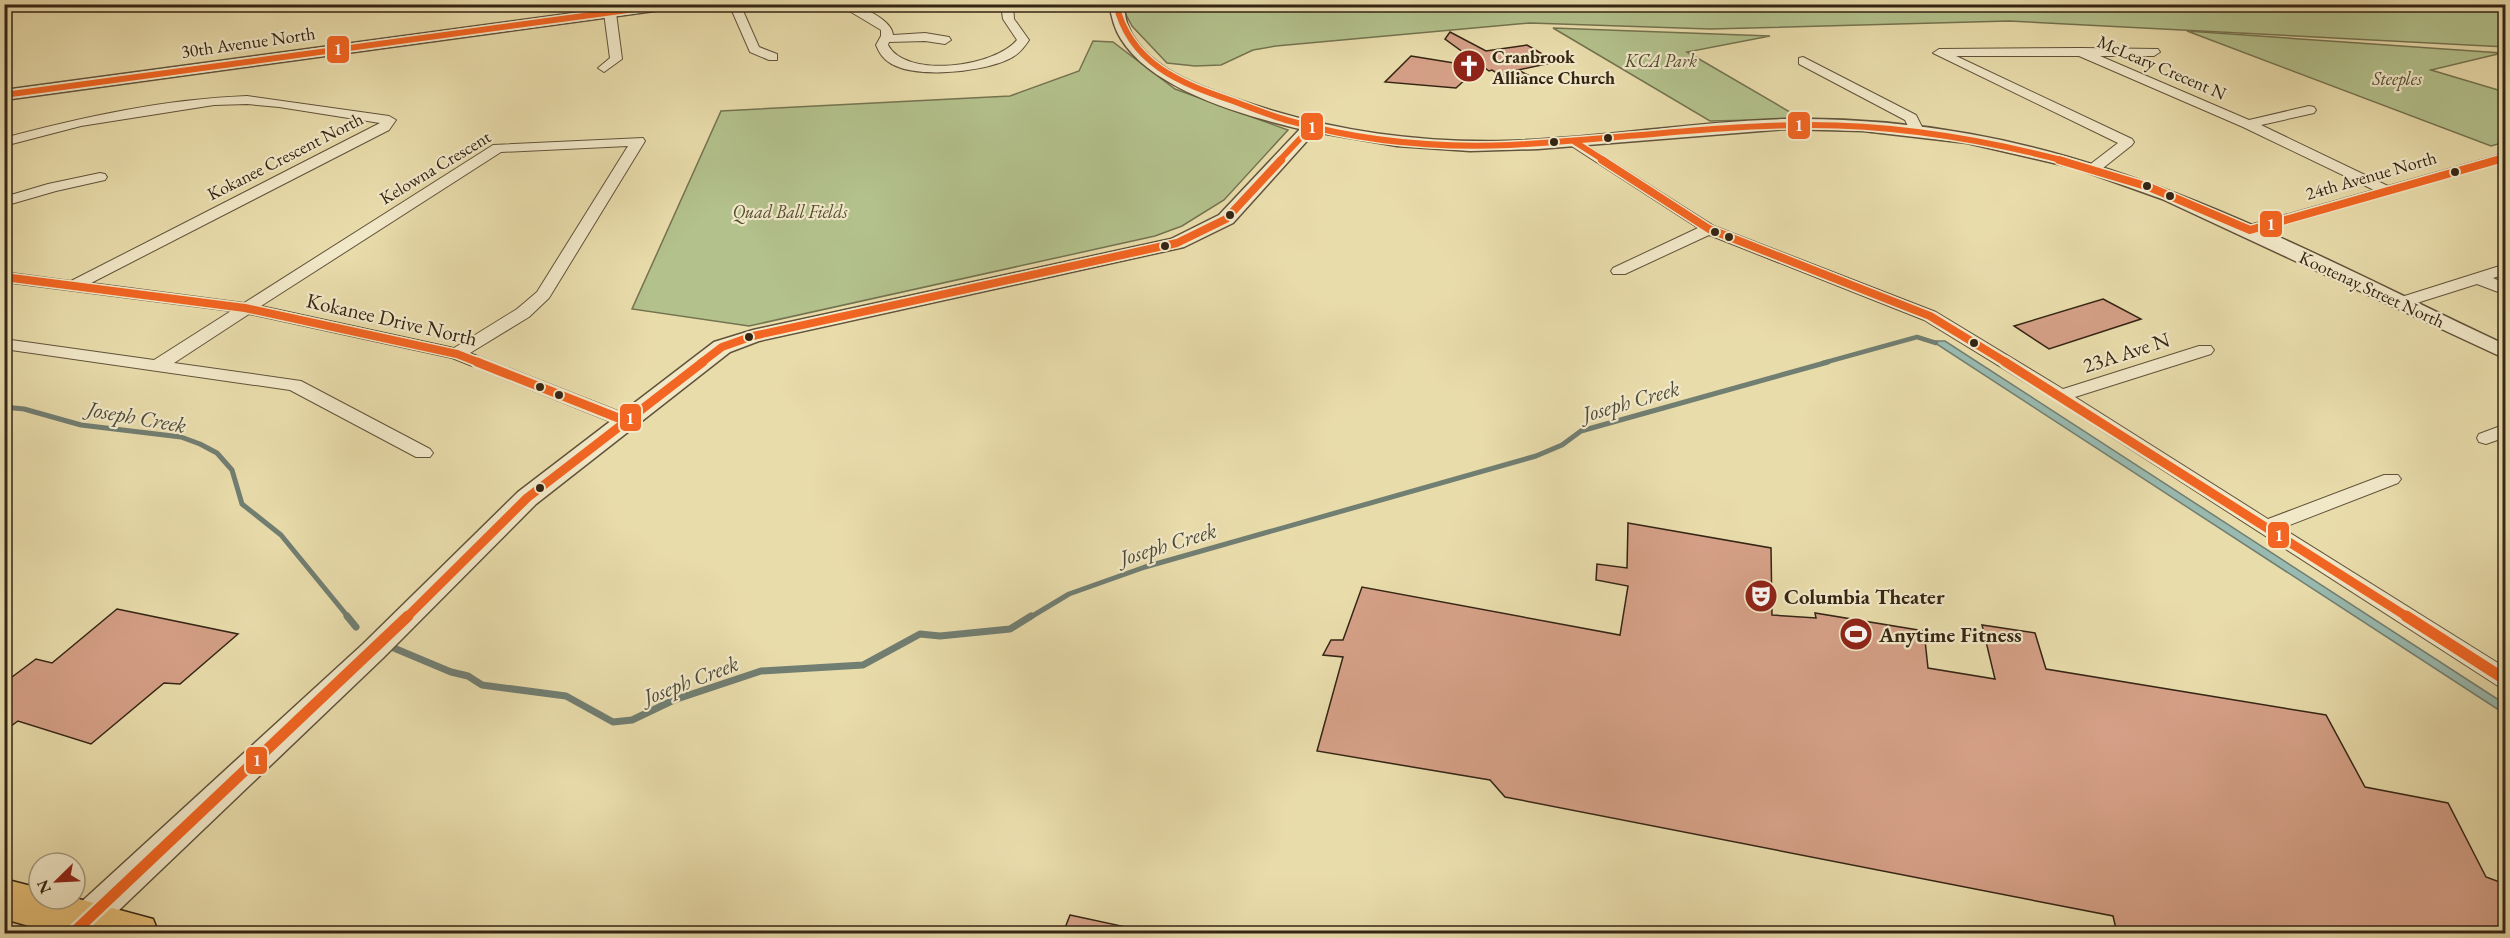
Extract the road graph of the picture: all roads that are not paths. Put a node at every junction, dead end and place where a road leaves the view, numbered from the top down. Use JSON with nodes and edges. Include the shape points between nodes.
{"nodes":[{"id":1,"x":676,"y":4,"type":"edge"},
{"id":2,"x":734,"y":4,"type":"edge"},
{"id":3,"x":850,"y":4,"type":"edge"},
{"id":4,"x":1007,"y":4,"type":"edge"},
{"id":5,"x":1116,"y":4,"type":"edge"},
{"id":6,"x":608,"y":9,"type":"edge"},
{"id":7,"x":886,"y":39,"type":"junction"},
{"id":8,"x":945,"y":40,"type":"dead end"},
{"id":9,"x":2081,"y":52,"type":"junction"},
{"id":10,"x":2154,"y":52,"type":"dead end"},
{"id":11,"x":773,"y":57,"type":"dead end"},
{"id":12,"x":1803,"y":61,"type":"dead end"},
{"id":13,"x":604,"y":68,"type":"dead end"},
{"id":14,"x":4,"y":95,"type":"edge"},
{"id":15,"x":2309,"y":110,"type":"dead end"},
{"id":16,"x":2248,"y":124,"type":"junction"},
{"id":17,"x":1310,"y":128,"type":"junction"},
{"id":18,"x":1917,"y":131,"type":"junction"},
{"id":19,"x":4,"y":142,"type":"edge"},
{"id":20,"x":1575,"y":142,"type":"junction"},
{"id":21,"x":2505,"y":158,"type":"edge"},
{"id":22,"x":2093,"y":169,"type":"junction"},
{"id":23,"x":100,"y":177,"type":"dead end"},
{"id":24,"x":2388,"y":191,"type":"junction"},
{"id":25,"x":4,"y":202,"type":"edge"},
{"id":26,"x":1709,"y":229,"type":"junction"},
{"id":27,"x":2247,"y":230,"type":"junction"},
{"id":28,"x":2505,"y":269,"type":"edge"},
{"id":29,"x":1619,"y":271,"type":"dead end"},
{"id":30,"x":4,"y":277,"type":"edge"},
{"id":31,"x":2478,"y":278,"type":"junction"},
{"id":32,"x":73,"y":286,"type":"junction"},
{"id":33,"x":2505,"y":290,"type":"edge"},
{"id":34,"x":2401,"y":303,"type":"junction"},
{"id":35,"x":245,"y":308,"type":"junction"},
{"id":36,"x":4,"y":344,"type":"edge"},
{"id":37,"x":2205,"y":350,"type":"dead end"},
{"id":38,"x":2505,"y":353,"type":"edge"},
{"id":39,"x":458,"y":354,"type":"junction"},
{"id":40,"x":158,"y":365,"type":"junction"},
{"id":41,"x":2061,"y":396,"type":"junction"},
{"id":42,"x":626,"y":422,"type":"junction"},
{"id":43,"x":2505,"y":430,"type":"edge"},
{"id":44,"x":2486,"y":438,"type":"dead end"},
{"id":45,"x":423,"y":453,"type":"dead end"},
{"id":46,"x":2391,"y":479,"type":"dead end"},
{"id":47,"x":2265,"y":527,"type":"junction"},
{"id":48,"x":2505,"y":680,"type":"edge"},
{"id":49,"x":4,"y":899,"type":"edge"},
{"id":50,"x":78,"y":927,"type":"edge"},
{"id":51,"x":136,"y":933,"type":"edge"}],
"edges":[{"from":1,"to":6,"type":"street","name":"30th Avenue North"},
{"from":2,"to":11,"type":"street","via":[[754,50]]},
{"from":3,"to":7,"type":"street","via":[[857,13],[881,22]]},
{"from":4,"to":7,"type":"street","via":[[1008,20],[1023,40],[1003,58],[986,63],[945,69],[904,64],[883,52]]},
{"from":5,"to":17,"type":"street","name":"Kootenay Street North","via":[[1122,28],[1138,52],[1157,67],[1194,88],[1264,116]]},
{"from":6,"to":13,"type":"street","via":[[616,59]]},
{"from":6,"to":14,"type":"street","name":"30th Avenue North"},
{"from":7,"to":8,"type":"street","via":[[925,36]]},
{"from":9,"to":10,"type":"street"},
{"from":9,"to":16,"type":"street","name":"McLeary Crecent N"},
{"from":9,"to":22,"type":"street","name":"McLeary Crecent N","via":[[1939,53],[2127,142]]},
{"from":12,"to":18,"type":"street","via":[[1911,118]]},
{"from":15,"to":16,"type":"street"},
{"from":16,"to":24,"type":"street","name":"McLeary Crecent N"},
{"from":17,"to":20,"type":"street","name":"Kootenay Street North","via":[[1430,144],[1505,146]]},
{"from":17,"to":42,"type":"street","via":[[1226,219],[1205,231],[1177,243],[753,336],[722,347]]},
{"from":18,"to":20,"type":"street","name":"Kootenay Street North","via":[[1819,124],[1759,125]]},
{"from":18,"to":22,"type":"street","name":"Kootenay Street North","via":[[2036,152]]},
{"from":19,"to":32,"type":"street","name":"Kokanee Crescent North","via":[[80,122],[214,101],[279,103],[389,120],[378,131]]},
{"from":20,"to":26,"type":"street"},
{"from":21,"to":24,"type":"street","name":"24th Avenue North"},
{"from":22,"to":27,"type":"street","name":"Kootenay Street North","via":[[2148,187]]},
{"from":23,"to":25,"type":"street"},
{"from":24,"to":27,"type":"street","name":"24th Avenue North"},
{"from":26,"to":29,"type":"street"},
{"from":26,"to":41,"type":"street","via":[[1930,316]]},
{"from":27,"to":34,"type":"street","name":"Kootenay Street North"},
{"from":28,"to":31,"type":"street"},
{"from":30,"to":32,"type":"street","name":"Kokanee Drive North"},
{"from":31,"to":33,"type":"street"},
{"from":31,"to":34,"type":"street"},
{"from":32,"to":35,"type":"street","name":"Kokanee Drive North"},
{"from":34,"to":38,"type":"street","name":"Kootenay Street North"},
{"from":35,"to":39,"type":"street","name":"Kokanee Drive North"},
{"from":35,"to":39,"type":"street","name":"Kelowna Crescent","via":[[498,148],[638,141],[543,295],[523,313]]},
{"from":35,"to":40,"type":"street"},
{"from":36,"to":40,"type":"street"},
{"from":37,"to":41,"type":"street","name":"23A Ave N"},
{"from":39,"to":42,"type":"street","name":"Kokanee Drive North"},
{"from":40,"to":45,"type":"street","via":[[295,385]]},
{"from":41,"to":47,"type":"street"},
{"from":42,"to":50,"type":"street","via":[[527,498],[373,651]]},
{"from":43,"to":44,"type":"street"},
{"from":46,"to":47,"type":"street"},
{"from":47,"to":48,"type":"street"},
{"from":49,"to":50,"type":"highway"},
{"from":50,"to":51,"type":"highway"}]}
